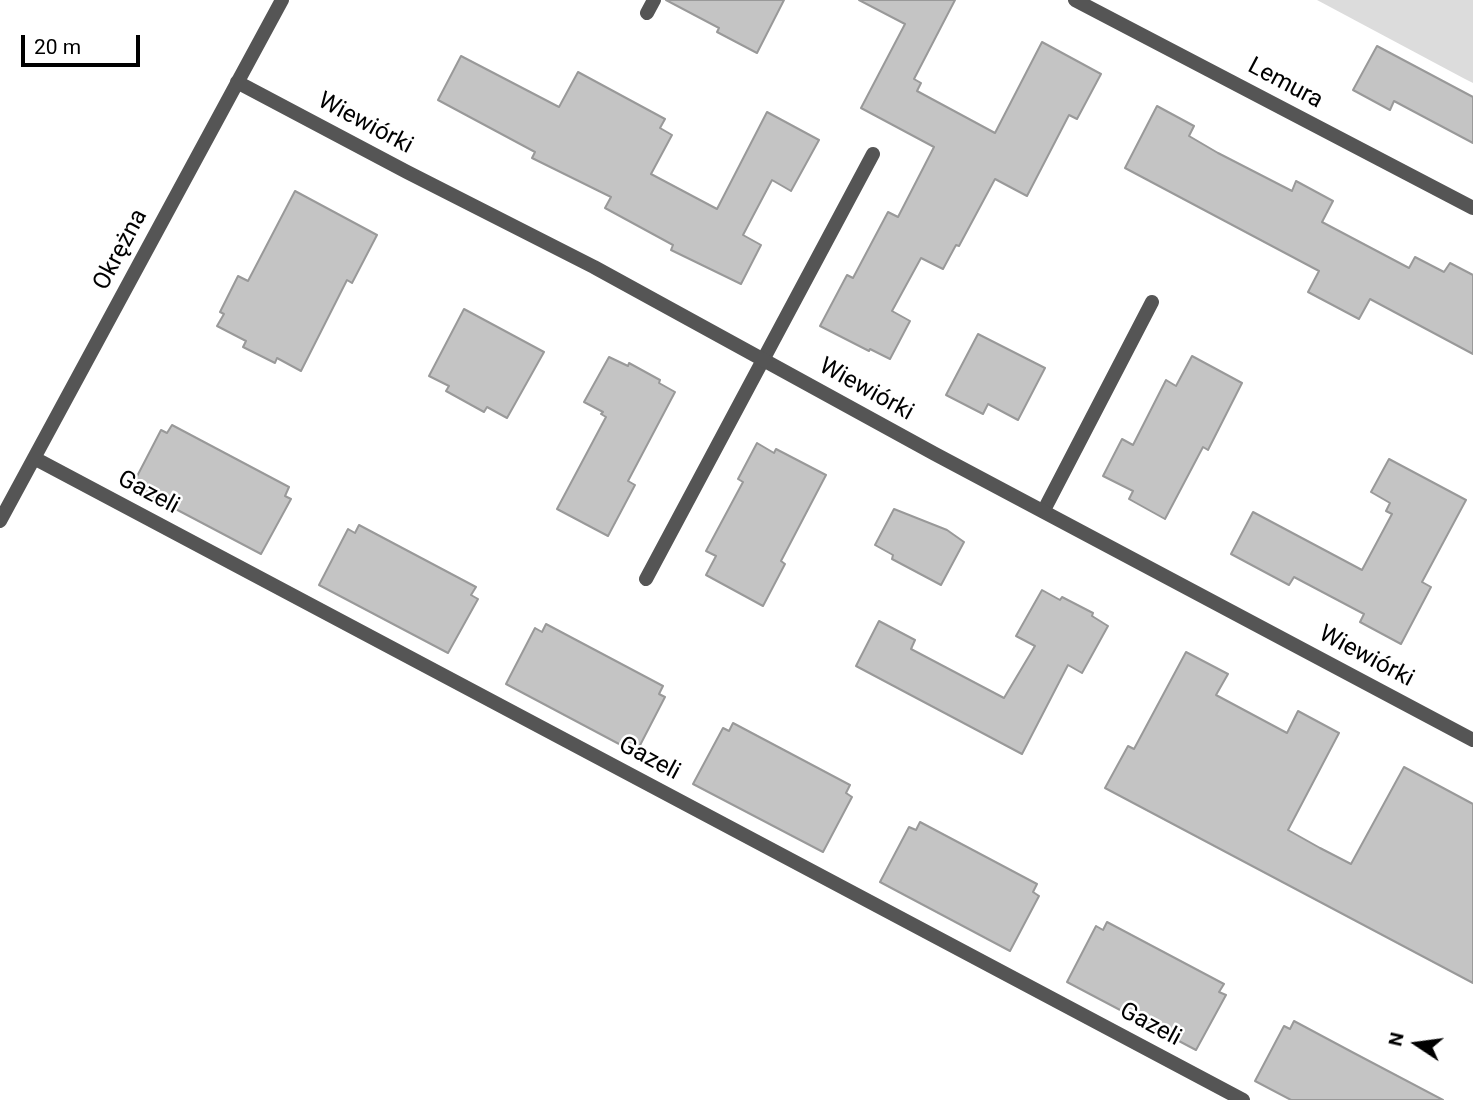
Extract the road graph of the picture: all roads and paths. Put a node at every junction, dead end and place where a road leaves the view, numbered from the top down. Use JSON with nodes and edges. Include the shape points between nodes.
{"nodes":[{"id":1,"x":282,"y":0,"type":"edge"},
{"id":2,"x":1075,"y":0,"type":"edge"},
{"id":3,"x":237,"y":82,"type":"junction"},
{"id":4,"x":873,"y":154,"type":"dead end"},
{"id":5,"x":1473,"y":208,"type":"edge"},
{"id":6,"x":1152,"y":302,"type":"dead end"},
{"id":7,"x":762,"y":358,"type":"junction"},
{"id":8,"x":34,"y":458,"type":"junction"},
{"id":9,"x":1044,"y":510,"type":"junction"},
{"id":10,"x":0,"y":521,"type":"edge"},
{"id":11,"x":646,"y":579,"type":"dead end"},
{"id":12,"x":1473,"y":740,"type":"edge"},
{"id":13,"x":1242,"y":1100,"type":"edge"}],
"edges":[{"from":1,"to":3,"type":"street","name":"Okrężna"},
{"from":2,"to":5,"type":"street","name":"Lemura"},
{"from":3,"to":7,"type":"street","name":"Wiewiórki"},
{"from":3,"to":8,"type":"street","name":"Okrężna"},
{"from":4,"to":7,"type":"street"},
{"from":6,"to":9,"type":"street"},
{"from":7,"to":9,"type":"street","name":"Wiewiórki"},
{"from":7,"to":11,"type":"street"},
{"from":8,"to":10,"type":"street","name":"Okrężna"},
{"from":8,"to":13,"type":"street","name":"Gazeli"},
{"from":9,"to":12,"type":"street","name":"Wiewiórki"}]}
